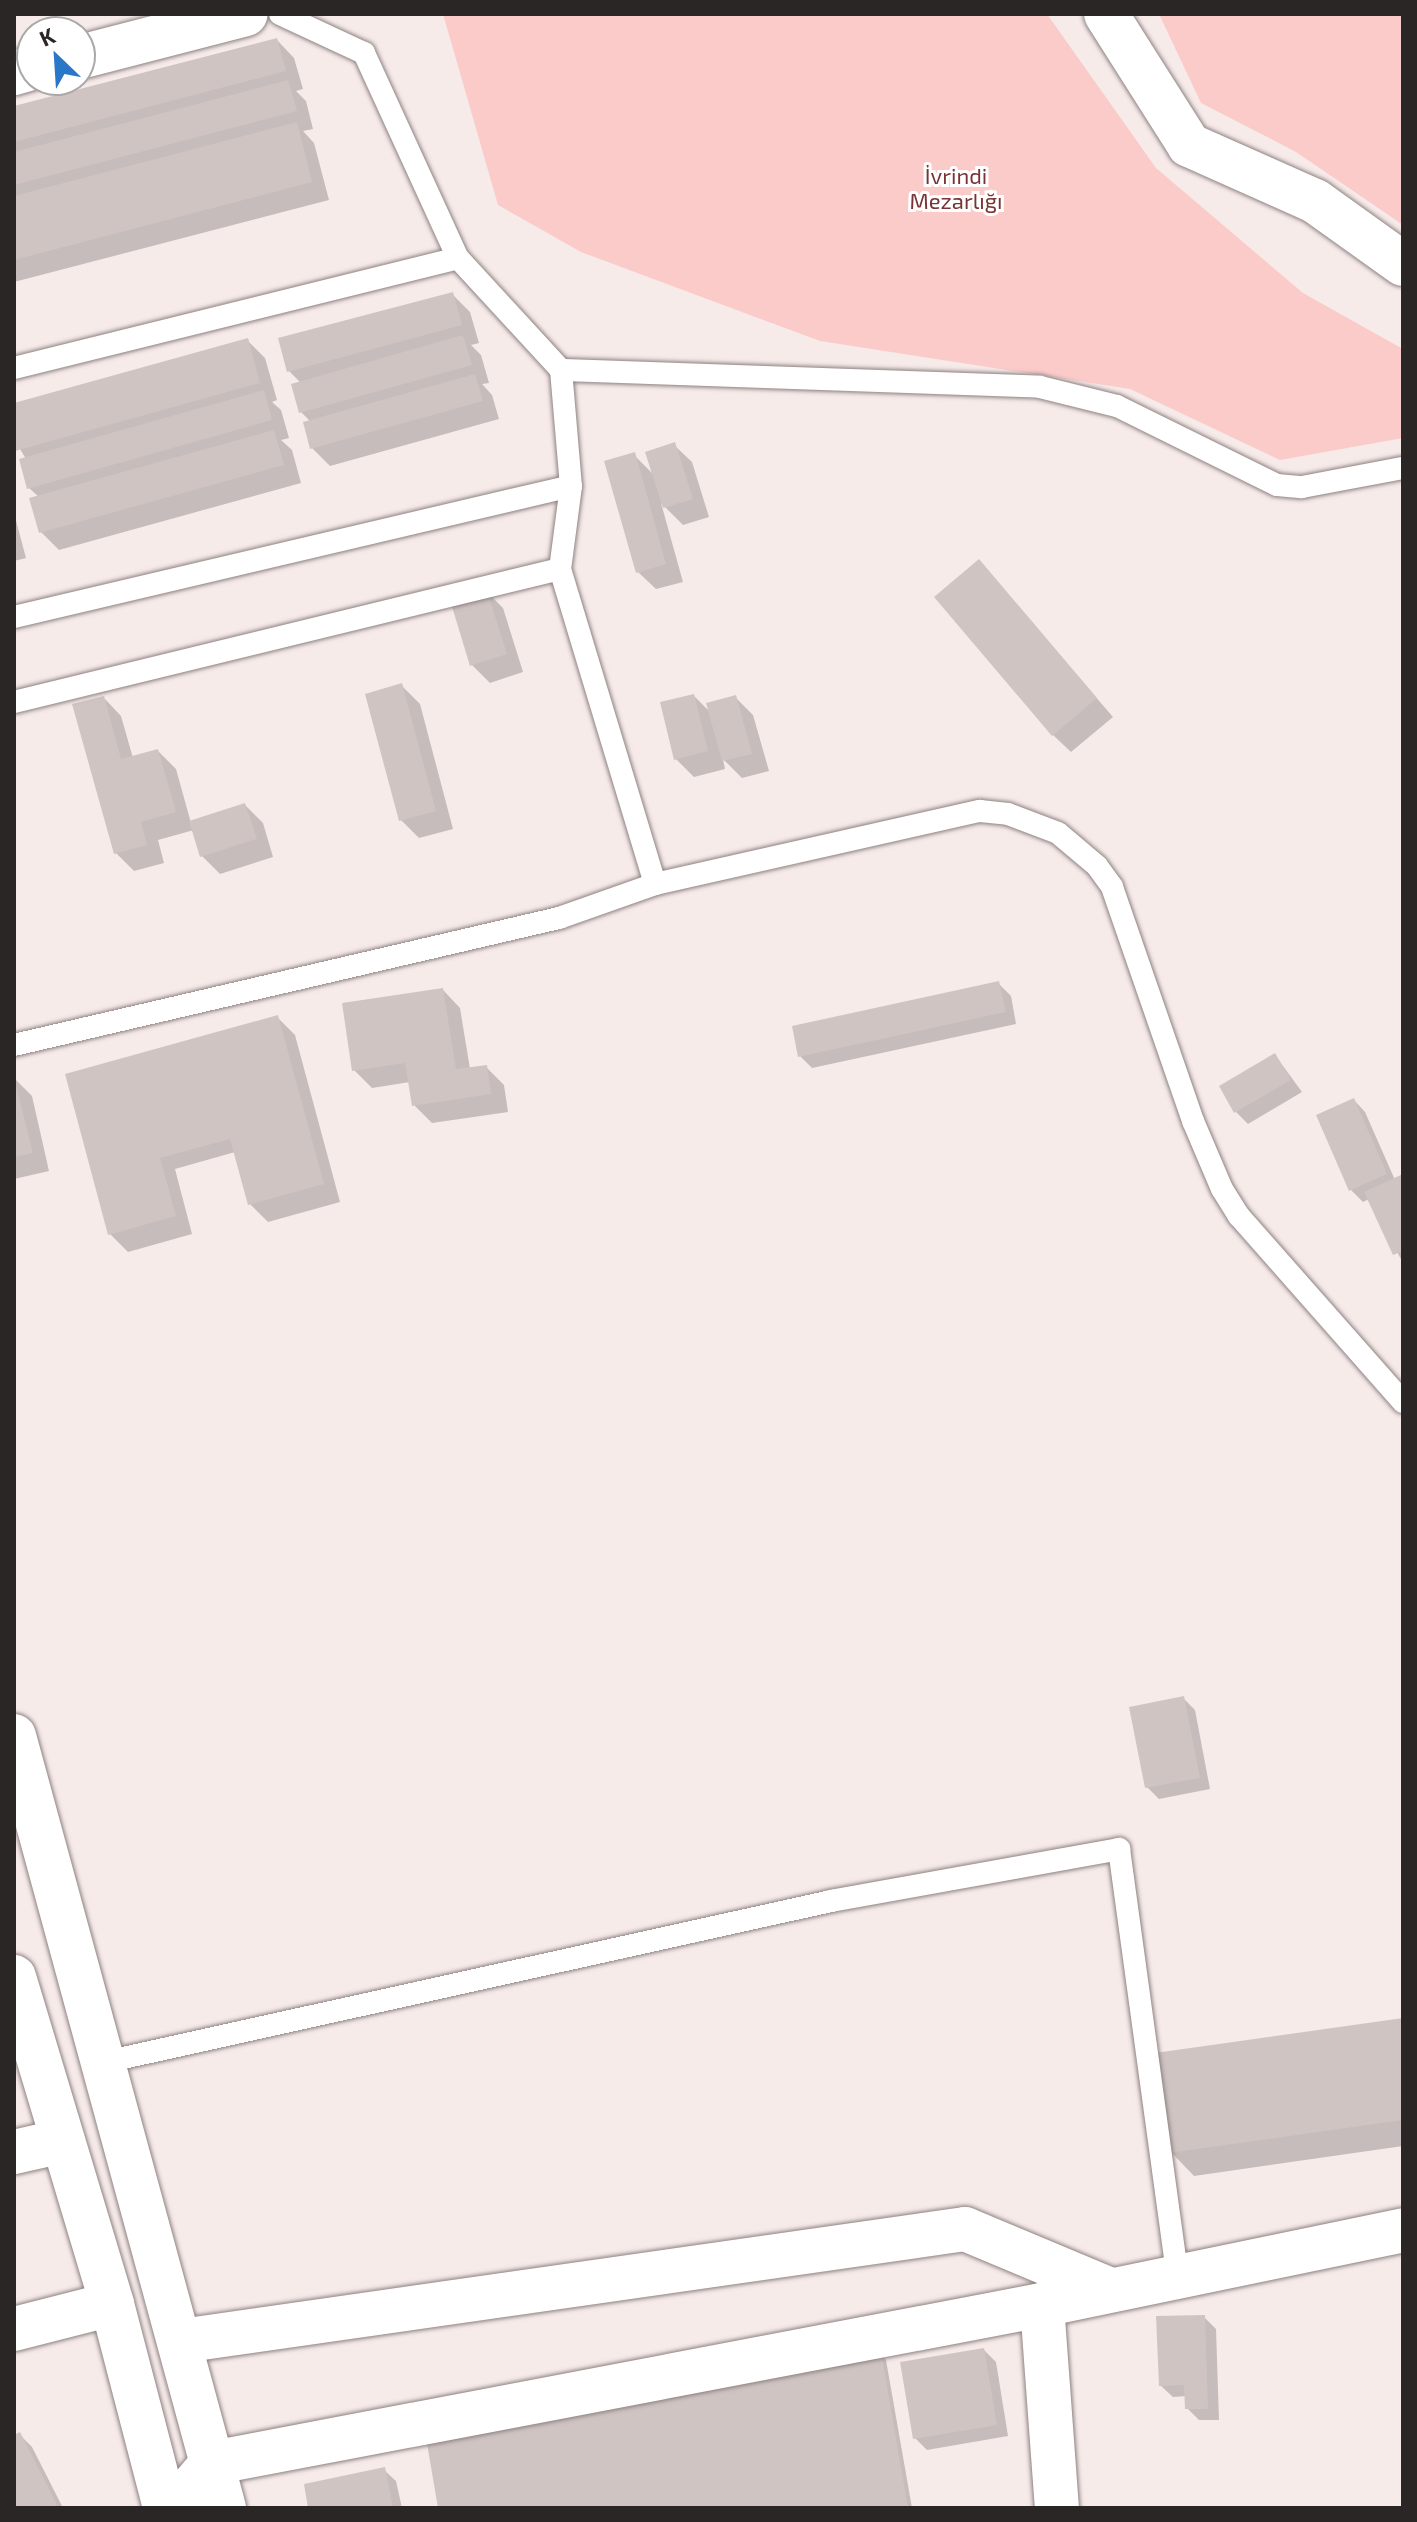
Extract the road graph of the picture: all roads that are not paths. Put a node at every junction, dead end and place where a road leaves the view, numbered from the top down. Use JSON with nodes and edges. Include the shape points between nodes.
{"nodes":[{"id":1,"x":246,"y":14,"type":"edge"},
{"id":2,"x":280,"y":14,"type":"edge"},
{"id":3,"x":1106,"y":14,"type":"edge"},
{"id":4,"x":96,"y":53,"type":"edge"},
{"id":5,"x":458,"y":258,"type":"junction"},
{"id":6,"x":1403,"y":264,"type":"edge"},
{"id":7,"x":14,"y":368,"type":"edge"},
{"id":8,"x":561,"y":370,"type":"junction"},
{"id":9,"x":1403,"y":468,"type":"edge"},
{"id":10,"x":571,"y":486,"type":"junction"},
{"id":11,"x":560,"y":569,"type":"junction"},
{"id":12,"x":14,"y":617,"type":"edge"},
{"id":13,"x":14,"y":702,"type":"edge"},
{"id":14,"x":655,"y":884,"type":"junction"},
{"id":15,"x":14,"y":1045,"type":"edge"},
{"id":16,"x":1403,"y":1402,"type":"edge"},
{"id":17,"x":14,"y":1736,"type":"edge"},
{"id":18,"x":28,"y":1841,"type":"edge"},
{"id":19,"x":14,"y":1977,"type":"edge"},
{"id":20,"x":105,"y":2062,"type":"junction"},
{"id":21,"x":63,"y":2141,"type":"junction"},
{"id":22,"x":14,"y":2152,"type":"edge"},
{"id":23,"x":1403,"y":2230,"type":"edge"},
{"id":24,"x":1177,"y":2275,"type":"junction"},
{"id":25,"x":1111,"y":2290,"type":"junction"},
{"id":26,"x":112,"y":2304,"type":"junction"},
{"id":27,"x":1042,"y":2305,"type":"junction"},
{"id":28,"x":14,"y":2329,"type":"edge"},
{"id":29,"x":181,"y":2341,"type":"junction"},
{"id":30,"x":212,"y":2463,"type":"junction"},
{"id":31,"x":165,"y":2508,"type":"edge"},
{"id":32,"x":174,"y":2508,"type":"edge"},
{"id":33,"x":224,"y":2508,"type":"edge"},
{"id":34,"x":1057,"y":2508,"type":"edge"}],
"edges":[{"from":1,"to":4,"type":"street"},
{"from":2,"to":5,"type":"lane","via":[[364,53]]},
{"from":3,"to":6,"type":"street","via":[[1189,145],[1315,201]]},
{"from":5,"to":7,"type":"lane"},
{"from":5,"to":8,"type":"lane"},
{"from":8,"to":9,"type":"lane","via":[[1040,387],[1117,406],[1277,485],[1302,487]]},
{"from":8,"to":10,"type":"lane"},
{"from":10,"to":11,"type":"lane"},
{"from":10,"to":12,"type":"lane"},
{"from":11,"to":13,"type":"lane"},
{"from":11,"to":14,"type":"lane"},
{"from":14,"to":15,"type":"lane","via":[[559,918]]},
{"from":14,"to":16,"type":"lane","via":[[980,811],[1034,821],[1058,833],[1088,857],[1112,887],[1203,1148],[1239,1216]]},
{"from":17,"to":18,"type":"street"},
{"from":18,"to":20,"type":"street"},
{"from":19,"to":21,"type":"street"},
{"from":20,"to":24,"type":"lane","via":[[831,1901],[1119,1849]]},
{"from":20,"to":29,"type":"street"},
{"from":21,"to":22,"type":"street"},
{"from":21,"to":26,"type":"street"},
{"from":23,"to":24,"type":"street"},
{"from":24,"to":25,"type":"street"},
{"from":25,"to":27,"type":"street"},
{"from":25,"to":29,"type":"street","via":[[965,2229]]},
{"from":26,"to":28,"type":"street"},
{"from":26,"to":31,"type":"street"},
{"from":27,"to":30,"type":"street"},
{"from":27,"to":34,"type":"street"},
{"from":29,"to":30,"type":"street"},
{"from":30,"to":32,"type":"street"},
{"from":30,"to":33,"type":"street"}]}
